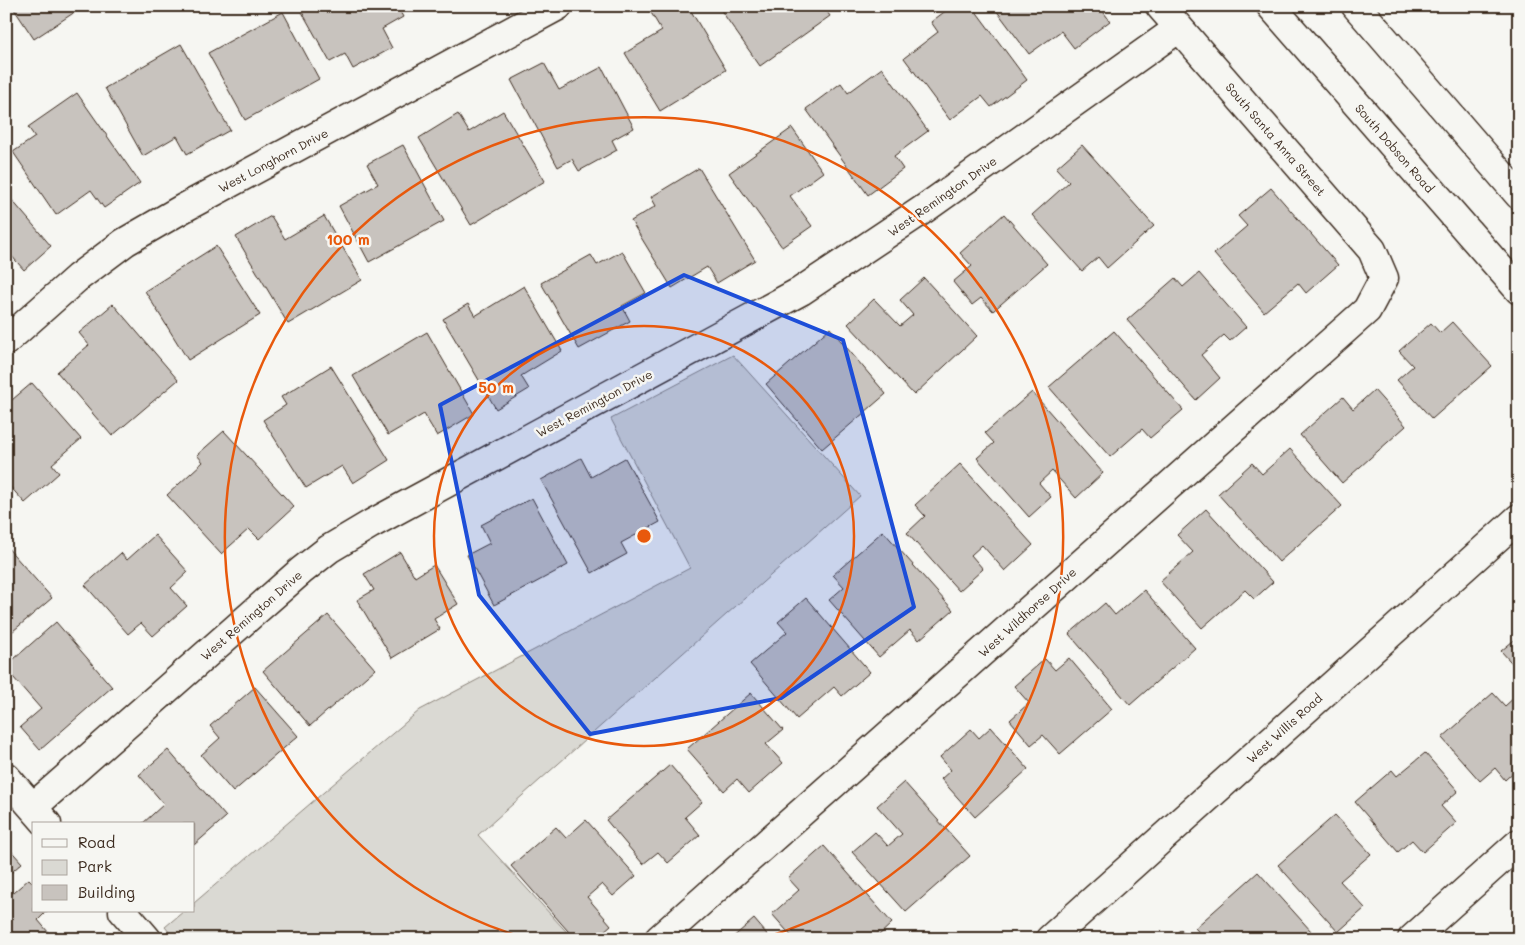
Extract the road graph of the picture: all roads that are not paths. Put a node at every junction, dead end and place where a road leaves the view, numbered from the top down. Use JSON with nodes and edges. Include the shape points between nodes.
{"nodes":[{"id":1,"x":558,"y":6,"type":"edge"},
{"id":2,"x":1160,"y":6,"type":"edge"},
{"id":3,"x":1271,"y":6,"type":"edge"},
{"id":4,"x":1356,"y":6,"type":"edge"},
{"id":5,"x":1180,"y":28,"type":"junction"},
{"id":6,"x":1519,"y":195,"type":"edge"},
{"id":7,"x":1384,"y":278,"type":"joint"},
{"id":8,"x":1519,"y":290,"type":"edge"},
{"id":9,"x":6,"y":341,"type":"edge"},
{"id":10,"x":1519,"y":518,"type":"edge"},
{"id":11,"x":6,"y":777,"type":"edge"},
{"id":12,"x":40,"y":816,"type":"edge"},
{"id":13,"x":1519,"y":843,"type":"edge"},
{"id":14,"x":124,"y":912,"type":"edge"},
{"id":15,"x":146,"y":939,"type":"edge"},
{"id":16,"x":659,"y":939,"type":"edge"},
{"id":17,"x":1050,"y":939,"type":"edge"},
{"id":18,"x":1412,"y":939,"type":"edge"}],
"edges":[{"from":1,"to":9,"type":"street","name":"West Longhorn Drive","via":[[125,242],[77,278]]},
{"from":2,"to":5,"type":"street","name":"South Santa Anna Street"},
{"from":3,"to":8,"type":"street","name":"South Dobson Road"},
{"from":4,"to":6,"type":"street"},
{"from":5,"to":7,"type":"street","name":"South Santa Anna Street","via":[[1372,250]]},
{"from":5,"to":12,"type":"street","name":"West Remington Drive","via":[[802,291],[328,550],[301,571]]},
{"from":7,"to":16,"type":"street","name":"West Wildhorse Drive","via":[[1367,310]]},
{"from":10,"to":17,"type":"street","name":"West Willis Road"},
{"from":11,"to":12,"type":"street"},
{"from":13,"to":18,"type":"street"},
{"from":14,"to":15,"type":"street"}]}
